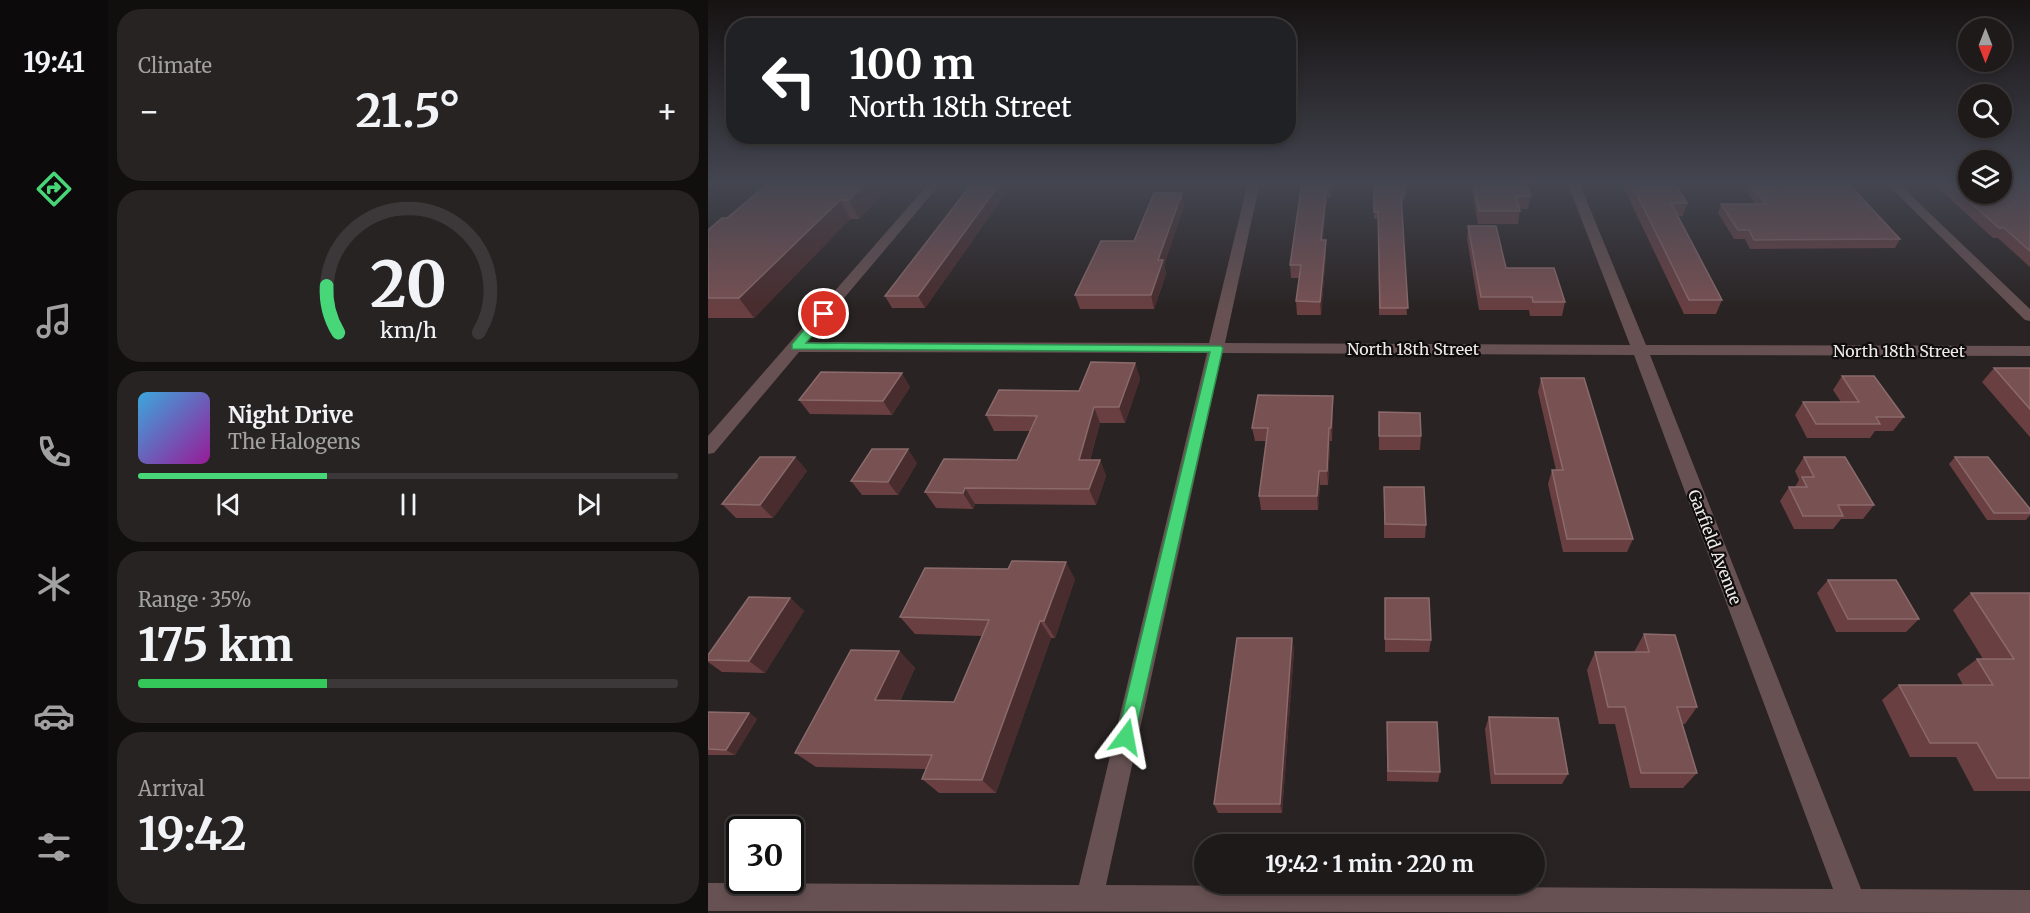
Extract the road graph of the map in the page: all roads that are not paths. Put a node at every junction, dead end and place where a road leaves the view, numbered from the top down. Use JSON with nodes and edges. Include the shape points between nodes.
{"nodes":[{"id":1,"x":900,"y":225,"type":"edge"},
{"id":2,"x":1245,"y":225,"type":"edge"},
{"id":3,"x":1590,"y":225,"type":"edge"},
{"id":4,"x":1935,"y":225,"type":"edge"},
{"id":5,"x":2030,"y":317,"type":"edge"},
{"id":6,"x":796,"y":347,"type":"junction"},
{"id":7,"x":1217,"y":348,"type":"junction"},
{"id":8,"x":1640,"y":350,"type":"junction"},
{"id":9,"x":2030,"y":351,"type":"edge"},
{"id":10,"x":708,"y":448,"type":"edge"},
{"id":11,"x":708,"y":897,"type":"edge"},
{"id":12,"x":2030,"y":904,"type":"edge"},
{"id":13,"x":1087,"y":906,"type":"edge"},
{"id":14,"x":1853,"y":908,"type":"edge"}],
"edges":[{"from":1,"to":6,"type":"street"},
{"from":2,"to":7,"type":"street"},
{"from":3,"to":8,"type":"street","name":"Garfield Avenue"},
{"from":4,"to":5,"type":"street"},
{"from":6,"to":7,"type":"street","name":"North 18th Street"},
{"from":6,"to":10,"type":"street"},
{"from":7,"to":8,"type":"street","name":"North 18th Street"},
{"from":7,"to":13,"type":"street"},
{"from":8,"to":9,"type":"street","name":"North 18th Street"},
{"from":8,"to":14,"type":"street","name":"Garfield Avenue"},
{"from":11,"to":13,"type":"street"},
{"from":12,"to":14,"type":"street"},
{"from":13,"to":14,"type":"street"}]}
